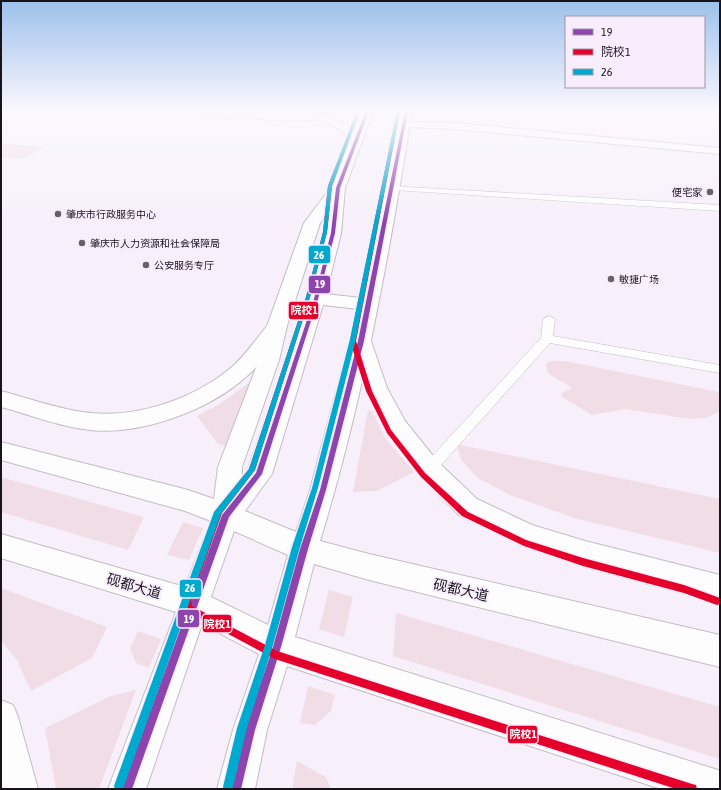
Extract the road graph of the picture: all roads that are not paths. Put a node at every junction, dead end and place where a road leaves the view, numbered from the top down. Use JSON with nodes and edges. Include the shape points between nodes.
{"nodes":[{"id":1,"x":355,"y":148,"type":"edge"},
{"id":2,"x":400,"y":148,"type":"edge"},
{"id":3,"x":678,"y":148,"type":"edge"},
{"id":4,"x":720,"y":152,"type":"edge"},
{"id":5,"x":338,"y":188,"type":"junction"},
{"id":6,"x":393,"y":188,"type":"junction"},
{"id":7,"x":720,"y":208,"type":"edge"},
{"id":8,"x":316,"y":299,"type":"junction"},
{"id":9,"x":368,"y":304,"type":"junction"},
{"id":10,"x":549,"y":319,"type":"dead end"},
{"id":11,"x":277,"y":326,"type":"junction"},
{"id":12,"x":547,"y":339,"type":"junction"},
{"id":13,"x":361,"y":341,"type":"junction"},
{"id":14,"x":720,"y":369,"type":"edge"},
{"id":15,"x":1,"y":399,"type":"edge"},
{"id":16,"x":1,"y":451,"type":"edge"},
{"id":17,"x":429,"y":469,"type":"junction"},
{"id":18,"x":226,"y":515,"type":"junction"},
{"id":19,"x":1,"y":546,"type":"edge"},
{"id":20,"x":304,"y":549,"type":"junction"},
{"id":21,"x":686,"y":580,"type":"junction"},
{"id":22,"x":720,"y":589,"type":"edge"},
{"id":23,"x":720,"y":594,"type":"edge"},
{"id":24,"x":195,"y":604,"type":"junction"},
{"id":25,"x":277,"y":647,"type":"junction"},
{"id":26,"x":720,"y":651,"type":"edge"},
{"id":27,"x":1,"y":717,"type":"edge"},
{"id":28,"x":19,"y":789,"type":"edge"},
{"id":29,"x":127,"y":789,"type":"edge"},
{"id":30,"x":236,"y":789,"type":"edge"},
{"id":31,"x":718,"y":789,"type":"edge"}],
"edges":[{"from":1,"to":5,"type":"main road"},
{"from":2,"to":6,"type":"main road"},
{"from":3,"to":4,"type":"street"},
{"from":5,"to":8,"type":"main road","via":[[333,233]]},
{"from":5,"to":11,"type":"main road","via":[[312,224]]},
{"from":6,"to":7,"type":"street"},
{"from":6,"to":9,"type":"main road"},
{"from":8,"to":9,"type":"main road"},
{"from":8,"to":18,"type":"main road","via":[[259,474]]},
{"from":9,"to":13,"type":"main road"},
{"from":10,"to":12,"type":"street"},
{"from":11,"to":15,"type":"main road","via":[[240,371],[217,388],[194,400],[136,419],[102,423],[83,421]]},
{"from":11,"to":18,"type":"main road","via":[[269,360],[230,467]]},
{"from":12,"to":14,"type":"street"},
{"from":12,"to":17,"type":"street"},
{"from":13,"to":17,"type":"main road","via":[[376,388],[396,427]]},
{"from":13,"to":20,"type":"main road","via":[[323,490]]},
{"from":16,"to":18,"type":"main road","name":"砚都大道","via":[[188,501]]},
{"from":17,"to":21,"type":"main road","via":[[468,507],[526,535],[585,554]]},
{"from":18,"to":20,"type":"main road","name":"砚都大道"},
{"from":18,"to":24,"type":"main road"},
{"from":19,"to":24,"type":"main road","name":"砚都大道"},
{"from":20,"to":25,"type":"main road"},
{"from":20,"to":26,"type":"main road","name":"砚都大道","via":[[396,575]]},
{"from":21,"to":22,"type":"main road"},
{"from":21,"to":23,"type":"main road"},
{"from":24,"to":25,"type":"main road","name":"砚都大道"},
{"from":24,"to":29,"type":"main road"},
{"from":25,"to":30,"type":"main road","via":[[250,730]]},
{"from":25,"to":31,"type":"main road","name":"砚都大道"},
{"from":27,"to":28,"type":"main road"}]}
